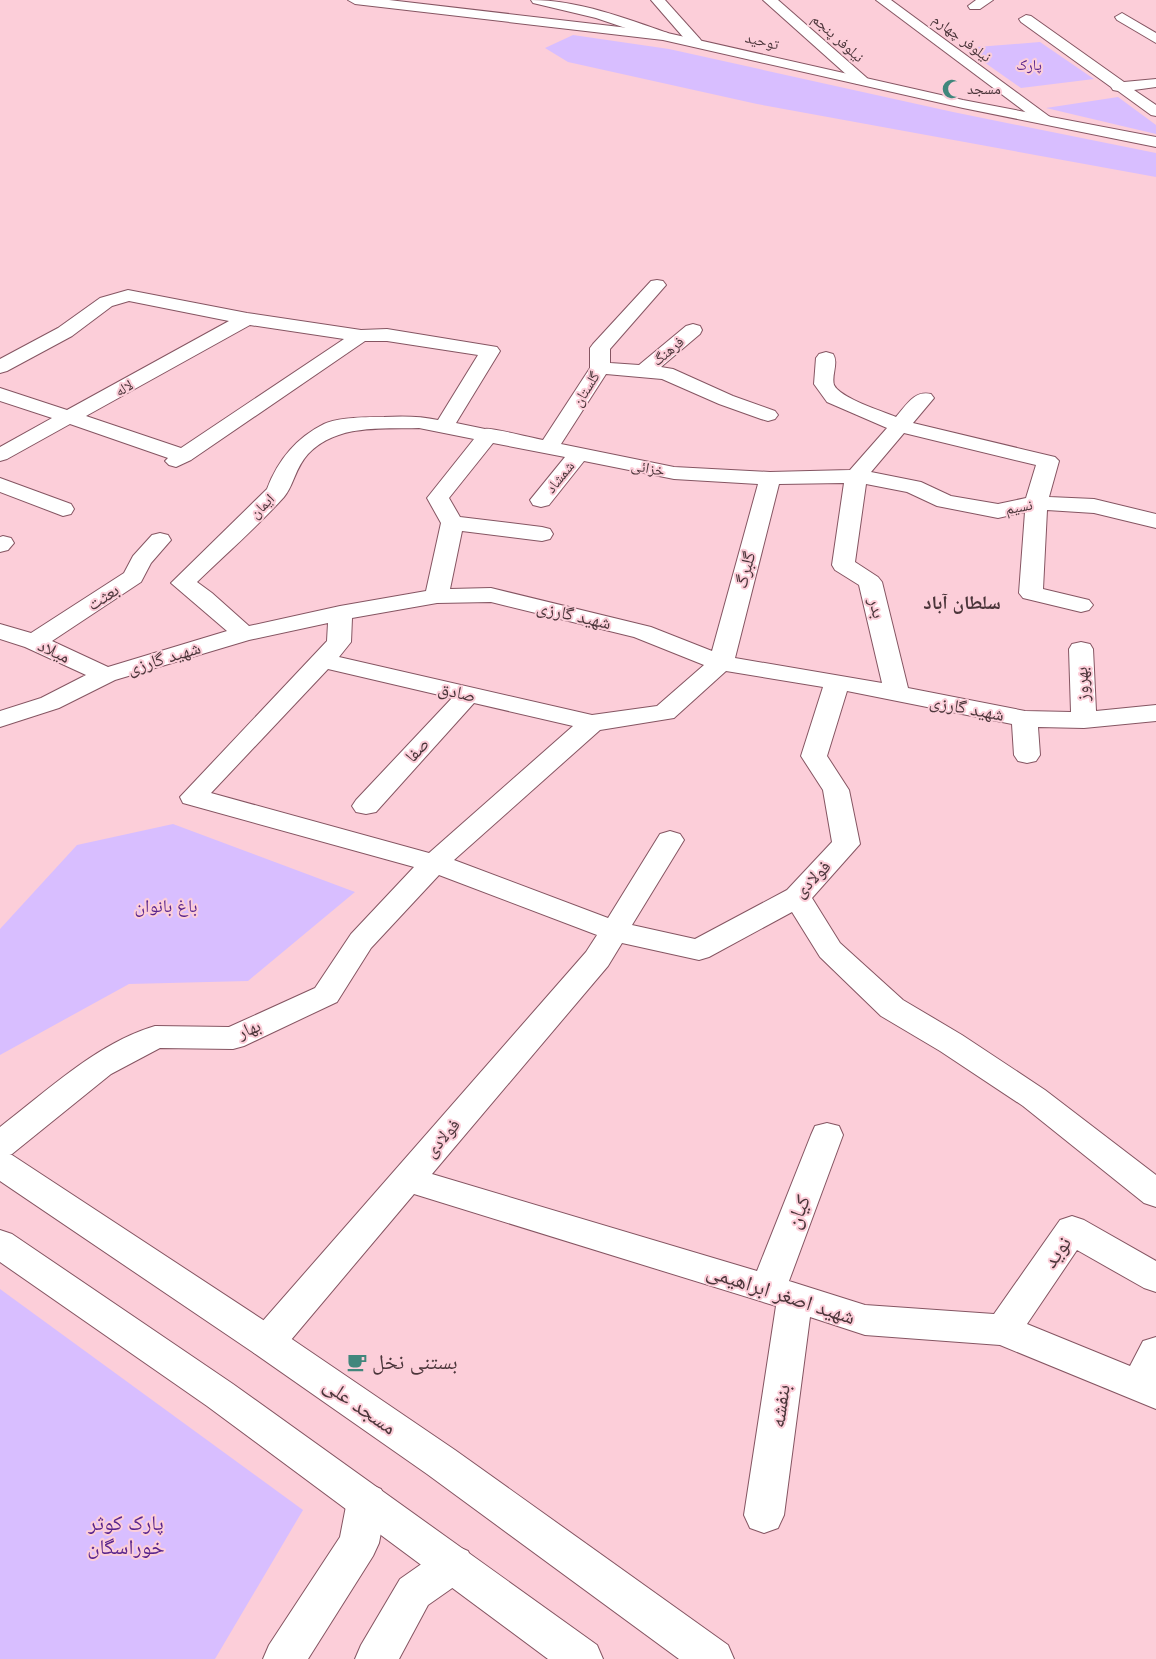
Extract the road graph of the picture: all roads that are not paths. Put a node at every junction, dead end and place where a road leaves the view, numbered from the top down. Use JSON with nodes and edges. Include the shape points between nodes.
{"nodes":[{"id":1,"x":355,"y":0,"type":"edge"},
{"id":2,"x":538,"y":0,"type":"edge"},
{"id":3,"x":658,"y":0,"type":"edge"},
{"id":4,"x":770,"y":0,"type":"edge"},
{"id":5,"x":883,"y":0,"type":"edge"},
{"id":6,"x":600,"y":15,"type":"junction"},
{"id":7,"x":1122,"y":17,"type":"dead end"},
{"id":8,"x":1026,"y":19,"type":"dead end"},
{"id":9,"x":566,"y":24,"type":"junction"},
{"id":10,"x":662,"y":36,"type":"junction"},
{"id":11,"x":1156,"y":39,"type":"edge"},
{"id":12,"x":695,"y":42,"type":"junction"},
{"id":13,"x":862,"y":81,"type":"junction"},
{"id":14,"x":1156,"y":84,"type":"edge"},
{"id":15,"x":1118,"y":87,"type":"junction"},
{"id":16,"x":1156,"y":112,"type":"edge"},
{"id":17,"x":1045,"y":120,"type":"junction"},
{"id":18,"x":1156,"y":142,"type":"edge"},
{"id":19,"x":657,"y":285,"type":"dead end"},
{"id":20,"x":247,"y":319,"type":"junction"},
{"id":21,"x":693,"y":330,"type":"dead end"},
{"id":22,"x":361,"y":336,"type":"junction"},
{"id":23,"x":826,"y":358,"type":"dead end"},
{"id":24,"x":0,"y":367,"type":"edge"},
{"id":25,"x":600,"y":368,"type":"junction"},
{"id":26,"x":643,"y":372,"type":"junction"},
{"id":27,"x":924,"y":398,"type":"dead end"},
{"id":28,"x":1,"y":405,"type":"edge"},
{"id":29,"x":768,"y":414,"type":"dead end"},
{"id":30,"x":68,"y":418,"type":"junction"},
{"id":31,"x":444,"y":426,"type":"junction"},
{"id":32,"x":899,"y":426,"type":"junction"},
{"id":33,"x":489,"y":434,"type":"junction"},
{"id":34,"x":548,"y":448,"type":"junction"},
{"id":35,"x":579,"y":454,"type":"junction"},
{"id":36,"x":0,"y":455,"type":"edge"},
{"id":37,"x":856,"y":476,"type":"junction"},
{"id":38,"x":770,"y":478,"type":"junction"},
{"id":39,"x":0,"y":484,"type":"edge"},
{"id":40,"x":541,"y":500,"type":"dead end"},
{"id":41,"x":1036,"y":503,"type":"junction"},
{"id":42,"x":62,"y":509,"type":"dead end"},
{"id":43,"x":1156,"y":521,"type":"edge"},
{"id":44,"x":452,"y":523,"type":"junction"},
{"id":45,"x":542,"y":534,"type":"dead end"},
{"id":46,"x":160,"y":540,"type":"dead end"},
{"id":47,"x":437,"y":596,"type":"junction"},
{"id":48,"x":1081,"y":605,"type":"dead end"},
{"id":49,"x":340,"y":613,"type":"junction"},
{"id":50,"x":0,"y":631,"type":"edge"},
{"id":51,"x":244,"y":634,"type":"junction"},
{"id":52,"x":34,"y":642,"type":"junction"},
{"id":53,"x":1081,"y":649,"type":"dead end"},
{"id":54,"x":322,"y":660,"type":"junction"},
{"id":55,"x":721,"y":663,"type":"junction"},
{"id":56,"x":106,"y":676,"type":"junction"},
{"id":57,"x":837,"y":682,"type":"junction"},
{"id":58,"x":469,"y":694,"type":"junction"},
{"id":59,"x":897,"y":695,"type":"junction"},
{"id":60,"x":1156,"y":713,"type":"edge"},
{"id":61,"x":0,"y":719,"type":"edge"},
{"id":62,"x":1026,"y":719,"type":"junction"},
{"id":63,"x":1084,"y":720,"type":"junction"},
{"id":64,"x":592,"y":723,"type":"junction"},
{"id":65,"x":1027,"y":755,"type":"dead end"},
{"id":66,"x":366,"y":806,"type":"dead end"},
{"id":67,"x":670,"y":840,"type":"dead end"},
{"id":68,"x":434,"y":863,"type":"junction"},
{"id":69,"x":797,"y":897,"type":"junction"},
{"id":70,"x":614,"y":931,"type":"junction"},
{"id":71,"x":827,"y":1135,"type":"dead end"},
{"id":72,"x":0,"y":1144,"type":"edge"},
{"id":73,"x":0,"y":1164,"type":"edge"},
{"id":74,"x":406,"y":1180,"type":"junction"},
{"id":75,"x":1156,"y":1194,"type":"edge"},
{"id":76,"x":0,"y":1244,"type":"edge"},
{"id":77,"x":1156,"y":1278,"type":"edge"},
{"id":78,"x":782,"y":1293,"type":"junction"},
{"id":79,"x":1003,"y":1330,"type":"junction"},
{"id":80,"x":267,"y":1342,"type":"junction"},
{"id":81,"x":1156,"y":1352,"type":"edge"},
{"id":82,"x":1147,"y":1389,"type":"edge"},
{"id":83,"x":367,"y":1501,"type":"junction"},
{"id":84,"x":764,"y":1516,"type":"dead end"},
{"id":85,"x":454,"y":1564,"type":"junction"},
{"id":86,"x":284,"y":1659,"type":"edge"},
{"id":87,"x":376,"y":1659,"type":"edge"},
{"id":88,"x":582,"y":1659,"type":"edge"},
{"id":89,"x":714,"y":1659,"type":"edge"}],
"edges":[{"from":1,"to":9,"type":"street","name":"توحید"},
{"from":2,"to":6,"type":"street"},
{"from":3,"to":12,"type":"street"},
{"from":4,"to":13,"type":"street","name":"نیلوفر پنجم"},
{"from":5,"to":17,"type":"street","name":"نیلوفر چهارم"},
{"from":6,"to":9,"type":"street","via":[[590,21]]},
{"from":6,"to":10,"type":"street"},
{"from":7,"to":11,"type":"street"},
{"from":8,"to":15,"type":"street"},
{"from":9,"to":10,"type":"street","name":"توحید"},
{"from":10,"to":12,"type":"street","name":"توحید"},
{"from":12,"to":13,"type":"street","name":"توحید"},
{"from":13,"to":17,"type":"street","name":"توحید"},
{"from":14,"to":15,"type":"street"},
{"from":15,"to":16,"type":"street"},
{"from":17,"to":18,"type":"street","name":"توحید"},
{"from":19,"to":25,"type":"street","name":"گلستان","via":[[600,348]]},
{"from":20,"to":22,"type":"street"},
{"from":20,"to":24,"type":"street","via":[[128,295],[106,302],[64,332]]},
{"from":20,"to":30,"type":"street","name":"لاله"},
{"from":21,"to":26,"type":"street","name":"فرهنگ"},
{"from":22,"to":30,"type":"street","via":[[180,459]]},
{"from":22,"to":31,"type":"street","via":[[387,335],[490,351]]},
{"from":23,"to":32,"type":"street","via":[[824,384],[834,398]]},
{"from":25,"to":26,"type":"street"},
{"from":25,"to":34,"type":"street","name":"گلستان"},
{"from":26,"to":29,"type":"street","via":[[666,373],[726,400]]},
{"from":27,"to":32,"type":"street"},
{"from":28,"to":30,"type":"street"},
{"from":30,"to":36,"type":"street","name":"لاله"},
{"from":31,"to":33,"type":"street","name":"خزائی"},
{"from":31,"to":51,"type":"street","name":"ایمان","via":[[419,422],[367,422],[332,428],[301,449],[285,470],[277,491],[183,584]]},
{"from":32,"to":37,"type":"street"},
{"from":32,"to":41,"type":"street","via":[[1048,461]]},
{"from":33,"to":34,"type":"street","name":"خزائی"},
{"from":33,"to":44,"type":"street","via":[[438,498]]},
{"from":34,"to":35,"type":"street","name":"خزائی"},
{"from":35,"to":38,"type":"street","name":"خزائی","via":[[674,473]]},
{"from":35,"to":40,"type":"street","name":"شمشاد"},
{"from":37,"to":38,"type":"street","name":"خزائی"},
{"from":37,"to":41,"type":"street","name":"نسیم","via":[[914,487],[945,501],[998,511]]},
{"from":37,"to":59,"type":"street","name":"بدر","via":[[843,565],[870,582]]},
{"from":38,"to":55,"type":"street","name":"گلبرگ"},
{"from":39,"to":42,"type":"street"},
{"from":41,"to":43,"type":"street","name":"نسیم","via":[[1094,506]]},
{"from":41,"to":48,"type":"street","via":[[1031,593]]},
{"from":44,"to":45,"type":"street"},
{"from":44,"to":47,"type":"street"},
{"from":46,"to":52,"type":"street","name":"بعثت","via":[[141,561],[133,577]]},
{"from":47,"to":49,"type":"street","name":"شهید گارزی"},
{"from":47,"to":55,"type":"street","name":"شهید گارزی","via":[[491,596],[642,632]]},
{"from":49,"to":51,"type":"street","name":"شهید گارزی"},
{"from":49,"to":54,"type":"street","via":[[339,642]]},
{"from":50,"to":52,"type":"street","name":"میلاد"},
{"from":51,"to":56,"type":"street","name":"شهید گارزی"},
{"from":52,"to":56,"type":"street","name":"میلاد"},
{"from":53,"to":63,"type":"street","name":"بهروز"},
{"from":54,"to":58,"type":"street","name":"صادق"},
{"from":54,"to":68,"type":"street","name":"فولادی","via":[[193,797]]},
{"from":55,"to":57,"type":"street","name":"شهید گارزی"},
{"from":55,"to":64,"type":"street","name":"صادق","via":[[665,713]]},
{"from":56,"to":61,"type":"street","name":"شهید گارزی","via":[[50,703]]},
{"from":57,"to":59,"type":"street","name":"شهید گارزی"},
{"from":57,"to":69,"type":"street","name":"فولادی","via":[[814,756],[836,790],[846,844]]},
{"from":58,"to":64,"type":"street","name":"صادق"},
{"from":58,"to":66,"type":"street","name":"صفا"},
{"from":59,"to":62,"type":"street","name":"شهید گارزی"},
{"from":60,"to":63,"type":"street","name":"شهید گارزی"},
{"from":62,"to":63,"type":"street","name":"شهید گارزی"},
{"from":62,"to":65,"type":"street"},
{"from":64,"to":68,"type":"street"},
{"from":67,"to":70,"type":"street","name":"فولادی"},
{"from":68,"to":70,"type":"street","name":"فولادی"},
{"from":68,"to":72,"type":"street","name":"بهار","via":[[361,941],[326,996],[233,1038],[155,1037],[100,1066]]},
{"from":69,"to":70,"type":"street","name":"فولادی","via":[[699,950]]},
{"from":69,"to":75,"type":"street","via":[[830,950],[892,1008],[1034,1098]]},
{"from":70,"to":74,"type":"street","name":"فولادی","via":[[597,959]]},
{"from":71,"to":78,"type":"street","name":"کیان"},
{"from":73,"to":80,"type":"street","name":"مسجد علی"},
{"from":74,"to":78,"type":"street","name":"شهید اصغر ابراهیمی"},
{"from":74,"to":80,"type":"street","name":"فولادی"},
{"from":76,"to":83,"type":"street","via":[[220,1395]]},
{"from":77,"to":79,"type":"street","name":"نوید","via":[[1072,1230]]},
{"from":78,"to":79,"type":"street","name":"شهید اصغر ابراهیمی","via":[[864,1320]]},
{"from":78,"to":84,"type":"street","name":"بنفشه"},
{"from":79,"to":82,"type":"street","name":"شهید اصغر ابراهیمی"},
{"from":80,"to":89,"type":"street","name":"مسجد علی","via":[[441,1462]]},
{"from":81,"to":82,"type":"street"},
{"from":83,"to":85,"type":"street"},
{"from":83,"to":86,"type":"street","via":[[358,1543]]},
{"from":85,"to":87,"type":"street","via":[[414,1592]]},
{"from":85,"to":88,"type":"street"}]}
